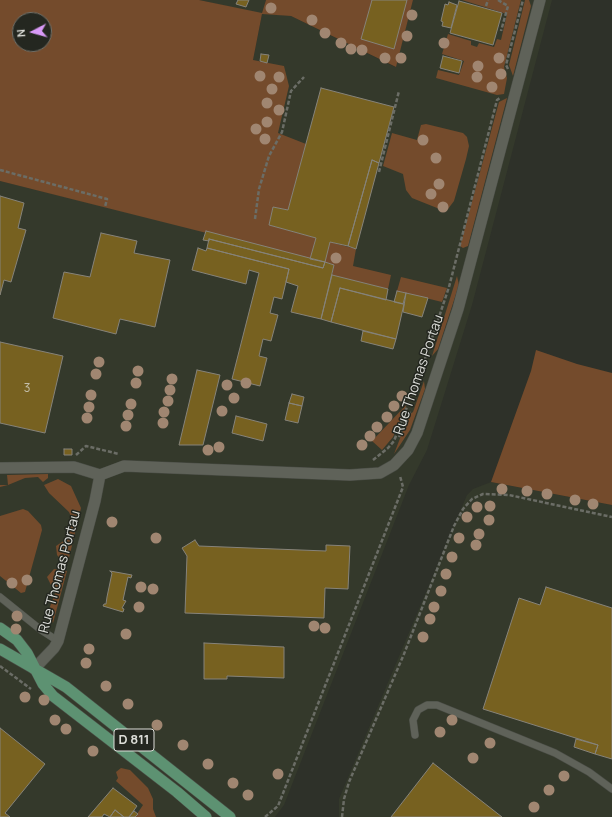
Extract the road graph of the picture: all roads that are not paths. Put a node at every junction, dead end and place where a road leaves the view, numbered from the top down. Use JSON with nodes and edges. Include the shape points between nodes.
{"nodes":[{"id":1,"x":540,"y":0,"type":"edge"},
{"id":2,"x":0,"y":468,"type":"edge"},
{"id":3,"x":100,"y":475,"type":"junction"},
{"id":4,"x":0,"y":597,"type":"edge"},
{"id":5,"x":0,"y":628,"type":"edge"},
{"id":6,"x":58,"y":641,"type":"junction"},
{"id":7,"x":0,"y":649,"type":"edge"},
{"id":8,"x":34,"y":669,"type":"junction"},
{"id":9,"x":415,"y":736,"type":"dead end"},
{"id":10,"x":612,"y":789,"type":"edge"},
{"id":11,"x":206,"y":817,"type":"edge"},
{"id":12,"x":230,"y":817,"type":"edge"}],
"edges":[{"from":1,"to":3,"type":"street","name":"Rue Thomas Portau","via":[[458,309],[413,442],[401,459],[380,473],[368,475],[124,466]]},
{"from":2,"to":3,"type":"street","via":[[74,467]]},
{"from":3,"to":6,"type":"street","name":"Rue Thomas Portau"},
{"from":4,"to":6,"type":"lane"},
{"from":5,"to":8,"type":"main road","number":"D 811","via":[[17,640]]},
{"from":6,"to":8,"type":"street","name":"Rue Thomas Portau"},
{"from":7,"to":8,"type":"main road","number":"D 811"},
{"from":8,"to":11,"type":"main road","number":"D 811","via":[[53,696],[65,707]]},
{"from":8,"to":12,"type":"main road","number":"D 811","via":[[81,698]]},
{"from":9,"to":10,"type":"lane","via":[[413,720],[418,710],[427,705],[437,705],[555,753],[589,772]]}]}
